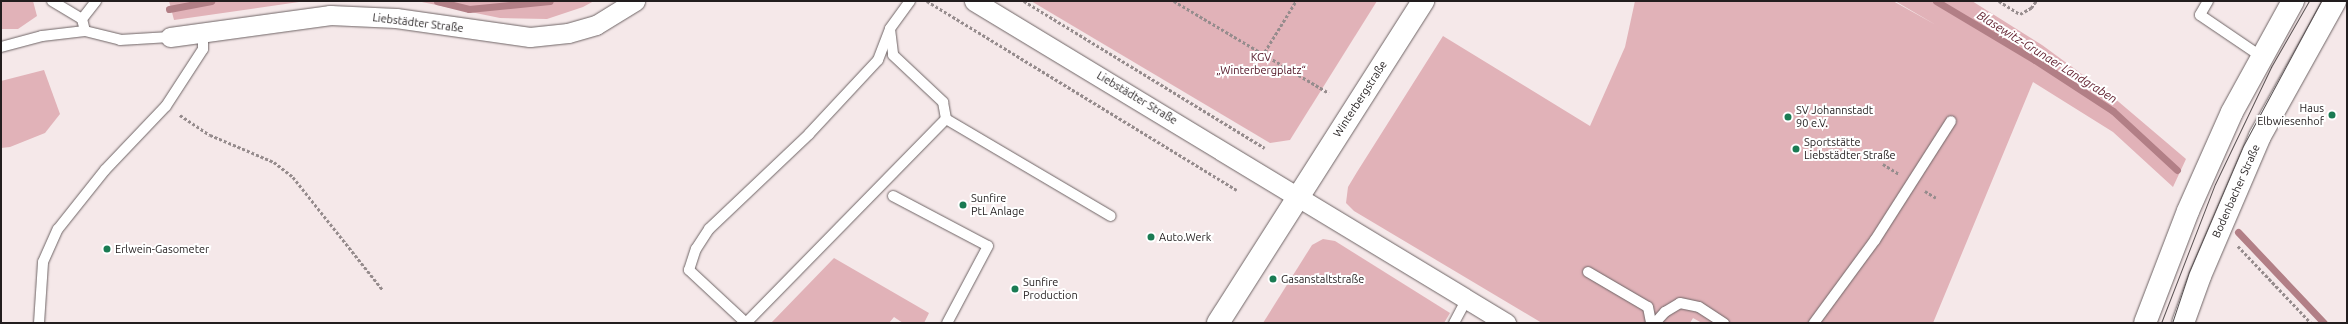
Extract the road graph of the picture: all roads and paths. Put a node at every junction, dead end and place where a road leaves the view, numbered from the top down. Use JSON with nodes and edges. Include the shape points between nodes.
{"nodes":[{"id":1,"x":52,"y":1,"type":"edge"},
{"id":2,"x":96,"y":1,"type":"edge"},
{"id":3,"x":635,"y":1,"type":"edge"},
{"id":4,"x":910,"y":1,"type":"edge"},
{"id":5,"x":927,"y":1,"type":"edge"},
{"id":6,"x":974,"y":1,"type":"edge"},
{"id":7,"x":1024,"y":1,"type":"edge"},
{"id":8,"x":1174,"y":1,"type":"edge"},
{"id":9,"x":1296,"y":1,"type":"edge"},
{"id":10,"x":1423,"y":1,"type":"edge"},
{"id":11,"x":1999,"y":1,"type":"edge"},
{"id":12,"x":2036,"y":1,"type":"edge"},
{"id":13,"x":2208,"y":1,"type":"edge"},
{"id":14,"x":2293,"y":1,"type":"edge"},
{"id":15,"x":2335,"y":1,"type":"edge"},
{"id":16,"x":82,"y":19,"type":"junction"},
{"id":17,"x":890,"y":29,"type":"junction"},
{"id":18,"x":85,"y":31,"type":"junction"},
{"id":19,"x":203,"y":31,"type":"junction"},
{"id":20,"x":170,"y":37,"type":"joint"},
{"id":21,"x":1,"y":48,"type":"edge"},
{"id":22,"x":1262,"y":56,"type":"junction"},
{"id":23,"x":2262,"y":57,"type":"junction"},
{"id":24,"x":1329,"y":93,"type":"dead end"},
{"id":25,"x":166,"y":106,"type":"junction"},
{"id":26,"x":946,"y":119,"type":"junction"},
{"id":27,"x":1951,"y":121,"type":"dead end"},
{"id":28,"x":1264,"y":148,"type":"dead end"},
{"id":29,"x":1237,"y":190,"type":"dead end"},
{"id":30,"x":893,"y":196,"type":"dead end"},
{"id":31,"x":1298,"y":198,"type":"junction"},
{"id":32,"x":1111,"y":216,"type":"dead end"},
{"id":33,"x":2236,"y":244,"type":"dead end"},
{"id":34,"x":1588,"y":272,"type":"dead end"},
{"id":35,"x":383,"y":290,"type":"dead end"},
{"id":36,"x":1467,"y":299,"type":"junction"},
{"id":37,"x":39,"y":323,"type":"edge"},
{"id":38,"x":746,"y":323,"type":"edge"},
{"id":39,"x":947,"y":323,"type":"edge"},
{"id":40,"x":1218,"y":323,"type":"edge"},
{"id":41,"x":1454,"y":323,"type":"edge"},
{"id":42,"x":1506,"y":323,"type":"edge"},
{"id":43,"x":1651,"y":323,"type":"edge"},
{"id":44,"x":1655,"y":323,"type":"edge"},
{"id":45,"x":1724,"y":323,"type":"edge"},
{"id":46,"x":1814,"y":323,"type":"edge"},
{"id":47,"x":2145,"y":323,"type":"edge"},
{"id":48,"x":2183,"y":323,"type":"edge"},
{"id":49,"x":2311,"y":323,"type":"edge"}],
"edges":[{"from":1,"to":16,"type":"lane"},
{"from":2,"to":16,"type":"lane"},
{"from":3,"to":19,"type":"street","name":"Liebstädter Straße","via":[[596,25],[568,33],[530,37],[396,18],[330,15]]},
{"from":4,"to":17,"type":"lane"},
{"from":5,"to":29,"type":"path"},
{"from":6,"to":31,"type":"street","name":"Liebstädter Straße"},
{"from":7,"to":28,"type":"path"},
{"from":8,"to":22,"type":"path"},
{"from":9,"to":22,"type":"path"},
{"from":10,"to":31,"type":"street","name":"Winterbergstraße"},
{"from":11,"to":12,"type":"path","via":[[2020,14],[2031,8]]},
{"from":13,"to":23,"type":"lane","via":[[2200,15]]},
{"from":14,"to":23,"type":"street"},
{"from":15,"to":48,"type":"street","name":"Bodenbacher Straße","via":[[2260,136],[2203,269]]},
{"from":16,"to":18,"type":"lane"},
{"from":17,"to":26,"type":"lane","via":[[893,55],[943,102]]},
{"from":17,"to":38,"type":"lane","via":[[878,60],[809,134],[709,229],[696,249],[689,270]]},
{"from":18,"to":20,"type":"lane","via":[[120,40]]},
{"from":18,"to":21,"type":"lane","via":[[42,36]]},
{"from":19,"to":20,"type":"street","name":"Liebstädter Straße"},
{"from":19,"to":25,"type":"lane","via":[[203,49]]},
{"from":22,"to":24,"type":"path"},
{"from":23,"to":47,"type":"street","via":[[2232,112],[2194,197]]},
{"from":25,"to":35,"type":"path","via":[[210,135],[274,162],[293,176]]},
{"from":25,"to":37,"type":"lane","via":[[105,170],[58,229],[43,262]]},
{"from":26,"to":32,"type":"lane"},
{"from":26,"to":38,"type":"lane"},
{"from":27,"to":46,"type":"lane","via":[[1875,240]]},
{"from":30,"to":39,"type":"lane","via":[[988,246]]},
{"from":31,"to":36,"type":"street","name":"Liebstädter Straße"},
{"from":31,"to":40,"type":"street","name":"Winterbergstraße"},
{"from":33,"to":49,"type":"path"},
{"from":34,"to":43,"type":"lane","via":[[1648,307]]},
{"from":36,"to":41,"type":"lane"},
{"from":36,"to":42,"type":"street","name":"Liebstädter Straße"},
{"from":44,"to":45,"type":"lane","via":[[1665,312],[1680,303],[1699,307]]}]}
